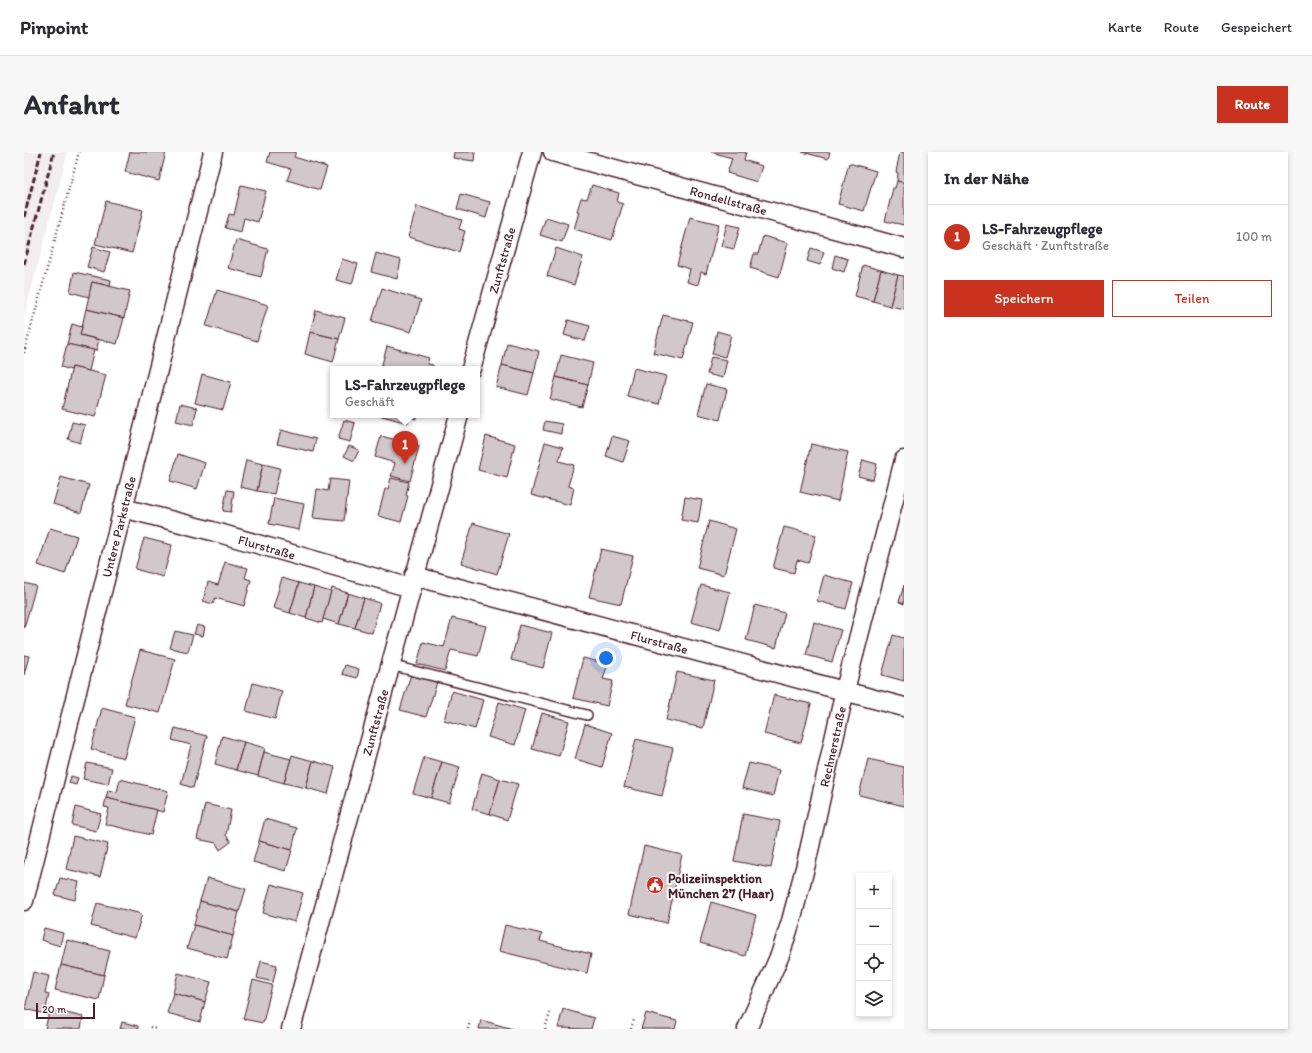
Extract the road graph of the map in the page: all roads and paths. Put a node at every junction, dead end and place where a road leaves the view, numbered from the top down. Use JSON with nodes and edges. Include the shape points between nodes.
{"nodes":[{"id":1,"x":79,"y":152,"type":"edge"},
{"id":2,"x":213,"y":152,"type":"edge"},
{"id":3,"x":532,"y":152,"type":"edge"},
{"id":4,"x":553,"y":152,"type":"edge"},
{"id":5,"x":904,"y":248,"type":"edge"},
{"id":6,"x":24,"y":353,"type":"edge"},
{"id":7,"x":472,"y":366,"type":"edge"},
{"id":8,"x":458,"y":418,"type":"edge"},
{"id":9,"x":904,"y":460,"type":"edge"},
{"id":10,"x":123,"y":508,"type":"junction"},
{"id":11,"x":412,"y":582,"type":"junction"},
{"id":12,"x":390,"y":665,"type":"junction"},
{"id":13,"x":845,"y":690,"type":"junction"},
{"id":14,"x":904,"y":706,"type":"edge"},
{"id":15,"x":587,"y":715,"type":"dead end"},
{"id":16,"x":24,"y":901,"type":"edge"},
{"id":17,"x":551,"y":1010,"type":"dead end"},
{"id":18,"x":634,"y":1020,"type":"dead end"},
{"id":19,"x":470,"y":1021,"type":"dead end"},
{"id":20,"x":150,"y":1027,"type":"dead end"},
{"id":21,"x":156,"y":1029,"type":"edge"},
{"id":22,"x":291,"y":1029,"type":"edge"},
{"id":23,"x":468,"y":1029,"type":"edge"},
{"id":24,"x":545,"y":1029,"type":"edge"},
{"id":25,"x":631,"y":1029,"type":"edge"},
{"id":26,"x":747,"y":1029,"type":"edge"}],
"edges":[{"from":1,"to":6,"type":"path"},
{"from":2,"to":10,"type":"street","name":"Untere Parkstraße"},
{"from":3,"to":7,"type":"street","name":"Zunftstraße"},
{"from":4,"to":5,"type":"street","name":"Rondellstraße"},
{"from":8,"to":11,"type":"street","name":"Zunftstraße"},
{"from":9,"to":13,"type":"street","name":"Rechnerstraße"},
{"from":10,"to":11,"type":"street","name":"Flurstraße"},
{"from":10,"to":16,"type":"street","name":"Untere Parkstraße"},
{"from":11,"to":12,"type":"street","name":"Zunftstraße"},
{"from":11,"to":13,"type":"street","name":"Flurstraße"},
{"from":12,"to":15,"type":"lane"},
{"from":12,"to":22,"type":"street","name":"Zunftstraße"},
{"from":13,"to":14,"type":"street","name":"Flurstraße"},
{"from":13,"to":26,"type":"street","name":"Rechnerstraße","via":[[791,921],[780,955]]},
{"from":17,"to":24,"type":"path"},
{"from":18,"to":25,"type":"path"},
{"from":19,"to":23,"type":"path"},
{"from":20,"to":21,"type":"path"}]}
